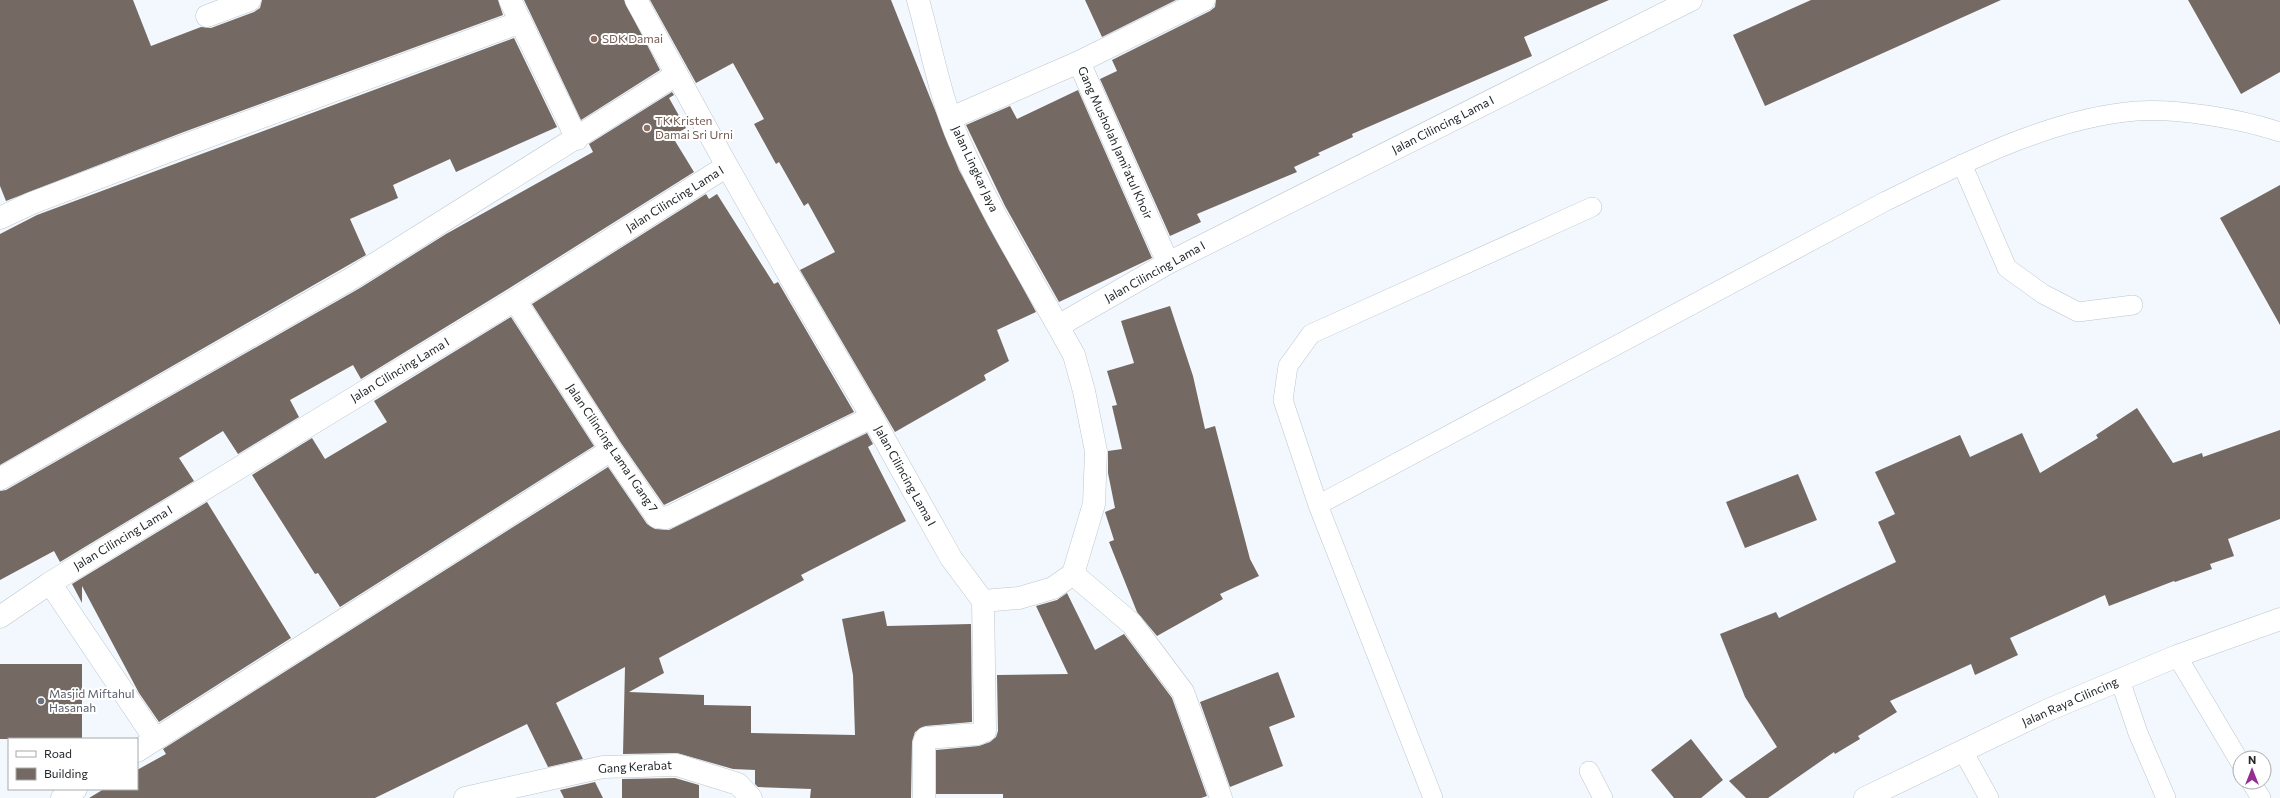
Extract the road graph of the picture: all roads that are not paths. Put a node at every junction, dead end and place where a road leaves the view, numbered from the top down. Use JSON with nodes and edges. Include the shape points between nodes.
{"nodes":[{"id":1,"x":250,"y":0,"type":"edge"},
{"id":2,"x":510,"y":0,"type":"edge"},
{"id":3,"x":636,"y":0,"type":"edge"},
{"id":4,"x":918,"y":0,"type":"edge"},
{"id":5,"x":1204,"y":0,"type":"edge"},
{"id":6,"x":1692,"y":0,"type":"edge"},
{"id":7,"x":207,"y":16,"type":"dead end"},
{"id":8,"x":521,"y":22,"type":"junction"},
{"id":9,"x":1079,"y":62,"type":"junction"},
{"id":10,"x":676,"y":75,"type":"junction"},
{"id":11,"x":950,"y":118,"type":"junction"},
{"id":12,"x":2280,"y":132,"type":"edge"},
{"id":13,"x":576,"y":139,"type":"junction"},
{"id":14,"x":1962,"y":164,"type":"junction"},
{"id":15,"x":727,"y":166,"type":"junction"},
{"id":16,"x":1592,"y":208,"type":"dead end"},
{"id":17,"x":0,"y":218,"type":"edge"},
{"id":18,"x":1168,"y":263,"type":"junction"},
{"id":19,"x":515,"y":300,"type":"junction"},
{"id":20,"x":2133,"y":305,"type":"dead end"},
{"id":21,"x":1058,"y":326,"type":"junction"},
{"id":22,"x":872,"y":417,"type":"junction"},
{"id":23,"x":611,"y":450,"type":"junction"},
{"id":24,"x":0,"y":479,"type":"edge"},
{"id":25,"x":1318,"y":505,"type":"junction"},
{"id":26,"x":1073,"y":574,"type":"junction"},
{"id":27,"x":50,"y":583,"type":"junction"},
{"id":28,"x":983,"y":601,"type":"junction"},
{"id":29,"x":0,"y":617,"type":"edge"},
{"id":30,"x":2280,"y":619,"type":"edge"},
{"id":31,"x":2177,"y":656,"type":"junction"},
{"id":32,"x":2120,"y":680,"type":"junction"},
{"id":33,"x":146,"y":745,"type":"edge"},
{"id":34,"x":2233,"y":750,"type":"edge"},
{"id":35,"x":1963,"y":751,"type":"junction"},
{"id":36,"x":1589,"y":771,"type":"dead end"},
{"id":37,"x":74,"y":790,"type":"edge"},
{"id":38,"x":62,"y":798,"type":"edge"},
{"id":39,"x":465,"y":798,"type":"edge"},
{"id":40,"x":751,"y":798,"type":"edge"},
{"id":41,"x":924,"y":798,"type":"edge"},
{"id":42,"x":1221,"y":798,"type":"edge"},
{"id":43,"x":1433,"y":798,"type":"edge"},
{"id":44,"x":1603,"y":798,"type":"edge"},
{"id":45,"x":1867,"y":798,"type":"edge"},
{"id":46,"x":1989,"y":798,"type":"edge"},
{"id":47,"x":2166,"y":798,"type":"edge"}],
"edges":[{"from":1,"to":7,"type":"street"},
{"from":2,"to":8,"type":"street"},
{"from":3,"to":10,"type":"street"},
{"from":4,"to":11,"type":"street","name":"Jalan Lingkar Jaya"},
{"from":5,"to":9,"type":"street","name":"Gang Musholah Jami'atul Khoir"},
{"from":6,"to":18,"type":"street","name":"Jalan Cilincing Lama I"},
{"from":8,"to":13,"type":"street"},
{"from":8,"to":17,"type":"street","via":[[178,148],[32,203]]},
{"from":9,"to":11,"type":"street"},
{"from":9,"to":18,"type":"street","name":"Gang Musholah Jami'atul Khoir"},
{"from":10,"to":13,"type":"street"},
{"from":10,"to":15,"type":"street"},
{"from":11,"to":21,"type":"street","name":"Jalan Lingkar Jaya","via":[[1008,238]]},
{"from":12,"to":14,"type":"lane","via":[[2253,123],[2191,113],[2137,111],[2082,120]]},
{"from":13,"to":24,"type":"street","via":[[354,277]]},
{"from":14,"to":20,"type":"lane","via":[[2007,268],[2044,294],[2078,312]]},
{"from":14,"to":25,"type":"lane","via":[[1879,205]]},
{"from":15,"to":19,"type":"street","name":"Jalan Cilincing Lama I"},
{"from":15,"to":22,"type":"street","name":"Jalan Cilincing Lama I"},
{"from":16,"to":25,"type":"lane","via":[[1311,334],[1288,366],[1283,400]]},
{"from":18,"to":21,"type":"street","name":"Jalan Cilincing Lama I"},
{"from":19,"to":23,"type":"street","name":"Jalan Cilincing Lama I Gang 7"},
{"from":19,"to":27,"type":"street","name":"Jalan Cilincing Lama I"},
{"from":21,"to":26,"type":"street","via":[[1074,356],[1096,451],[1094,504]]},
{"from":22,"to":23,"type":"street","name":"Jalan Cilincing Lama I Gang 7","via":[[664,518],[657,517]]},
{"from":22,"to":28,"type":"street","name":"Jalan Cilincing Lama I","via":[[950,558]]},
{"from":23,"to":33,"type":"street"},
{"from":25,"to":43,"type":"lane"},
{"from":26,"to":28,"type":"street","via":[[1053,588],[1018,598]]},
{"from":26,"to":42,"type":"street","via":[[1132,624],[1183,692]]},
{"from":27,"to":29,"type":"street","name":"Jalan Cilincing Lama I"},
{"from":27,"to":33,"type":"street"},
{"from":28,"to":41,"type":"street","via":[[984,731],[978,734],[926,738]]},
{"from":30,"to":31,"type":"street","name":"Jalan Raya Cilincing"},
{"from":31,"to":32,"type":"street","name":"Jalan Raya Cilincing"},
{"from":31,"to":34,"type":"lane"},
{"from":32,"to":35,"type":"street","name":"Jalan Raya Cilincing","via":[[2048,710]]},
{"from":32,"to":47,"type":"lane","via":[[2138,733]]},
{"from":35,"to":45,"type":"street","name":"Jalan Raya Cilincing"},
{"from":35,"to":46,"type":"lane"},
{"from":36,"to":44,"type":"lane"},
{"from":37,"to":38,"type":"street"},
{"from":39,"to":40,"type":"street","name":"Gang Kerabat","via":[[603,767],[677,765],[738,784]]}]}
